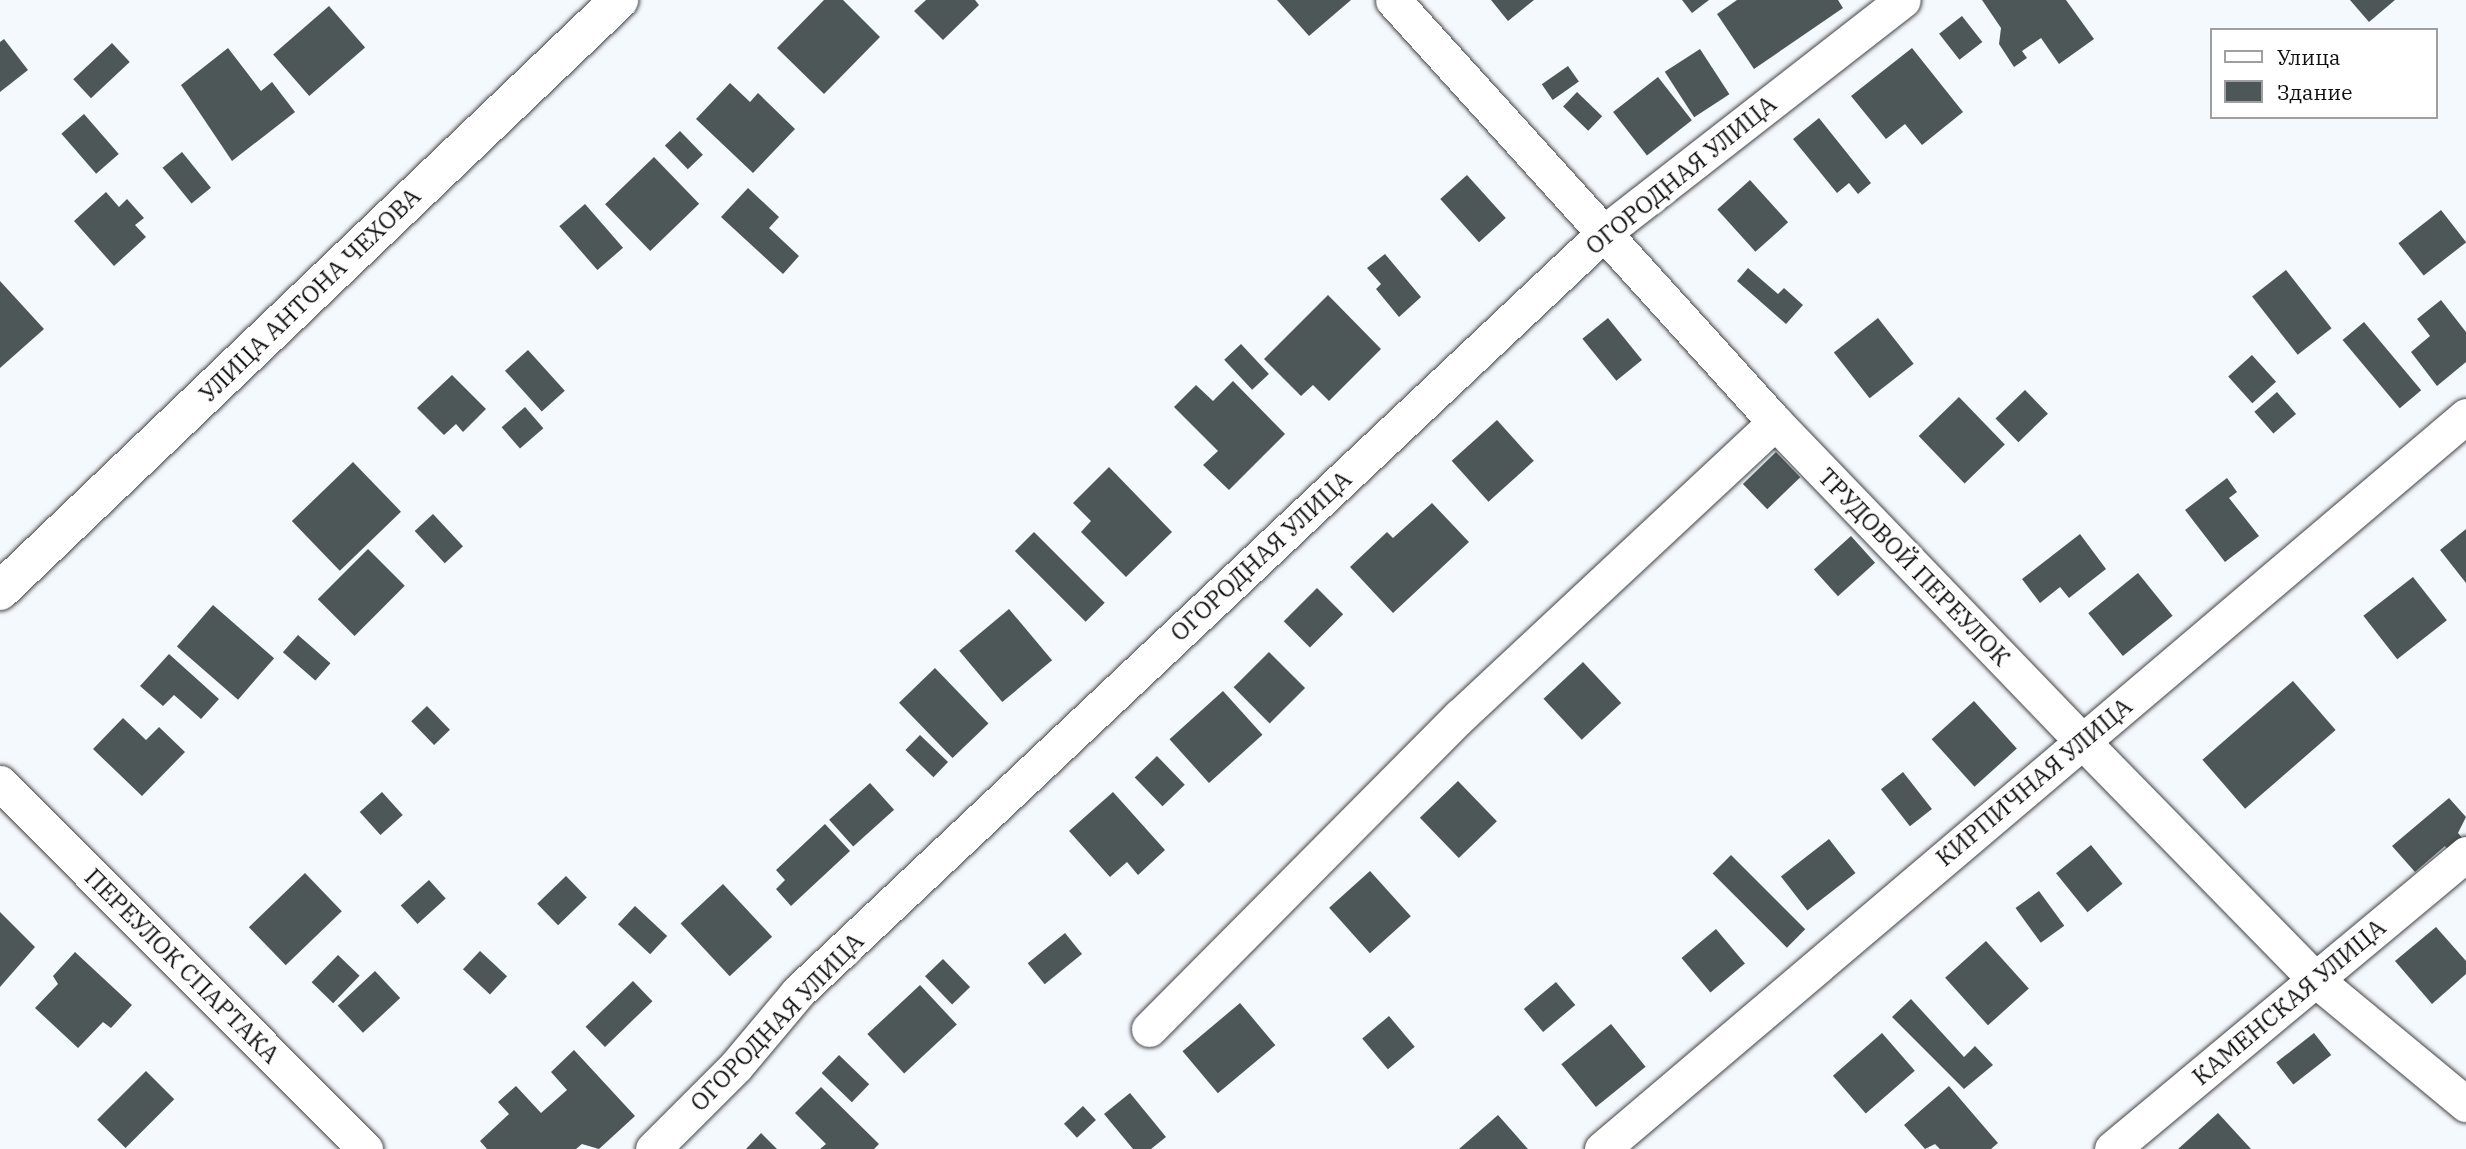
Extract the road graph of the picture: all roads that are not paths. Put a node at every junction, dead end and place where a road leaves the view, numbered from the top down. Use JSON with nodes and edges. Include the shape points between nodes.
{"nodes":[{"id":1,"x":619,"y":0,"type":"edge"},
{"id":2,"x":1392,"y":0,"type":"edge"},
{"id":3,"x":1903,"y":0,"type":"edge"},
{"id":4,"x":1606,"y":231,"type":"junction"},
{"id":5,"x":2466,"y":416,"type":"edge"},
{"id":6,"x":1775,"y":422,"type":"junction"},
{"id":7,"x":0,"y":591,"type":"edge"},
{"id":8,"x":2082,"y":741,"type":"junction"},
{"id":9,"x":0,"y":783,"type":"edge"},
{"id":10,"x":2466,"y":854,"type":"edge"},
{"id":11,"x":2316,"y":980,"type":"junction"},
{"id":12,"x":1149,"y":1030,"type":"dead end"},
{"id":13,"x":2466,"y":1104,"type":"edge"},
{"id":14,"x":365,"y":1149,"type":"edge"},
{"id":15,"x":653,"y":1149,"type":"edge"},
{"id":16,"x":1602,"y":1149,"type":"edge"},
{"id":17,"x":2112,"y":1149,"type":"edge"}],
"edges":[{"from":1,"to":7,"type":"street","name":"УЛИЦА АНТОНА ЧЕХОВА"},
{"from":2,"to":4,"type":"street","name":"ТРУДОВОЙ ПЕРЕУЛОК"},
{"from":3,"to":4,"type":"street","name":"ОГОРОДНАЯ УЛИЦА"},
{"from":4,"to":6,"type":"street","name":"ТРУДОВОЙ ПЕРЕУЛОК"},
{"from":4,"to":15,"type":"street","name":"ОГОРОДНАЯ УЛИЦА","via":[[797,992],[736,1066]]},
{"from":5,"to":8,"type":"street","name":"КИРПИЧНАЯ УЛИЦА"},
{"from":6,"to":8,"type":"street","name":"ТРУДОВОЙ ПЕРЕУЛОК"},
{"from":6,"to":12,"type":"street","via":[[1460,716]]},
{"from":8,"to":11,"type":"street","name":"ТРУДОВОЙ ПЕРЕУЛОК"},
{"from":8,"to":16,"type":"street","name":"КИРПИЧНАЯ УЛИЦА"},
{"from":9,"to":14,"type":"street","name":"ПЕРЕУЛОК СПАРТАКА"},
{"from":10,"to":11,"type":"street","name":"КАМЕНСКАЯ УЛИЦА"},
{"from":11,"to":13,"type":"street","name":"ТРУДОВОЙ ПЕРЕУЛОК"},
{"from":11,"to":17,"type":"street","name":"КАМЕНСКАЯ УЛИЦА"}]}
